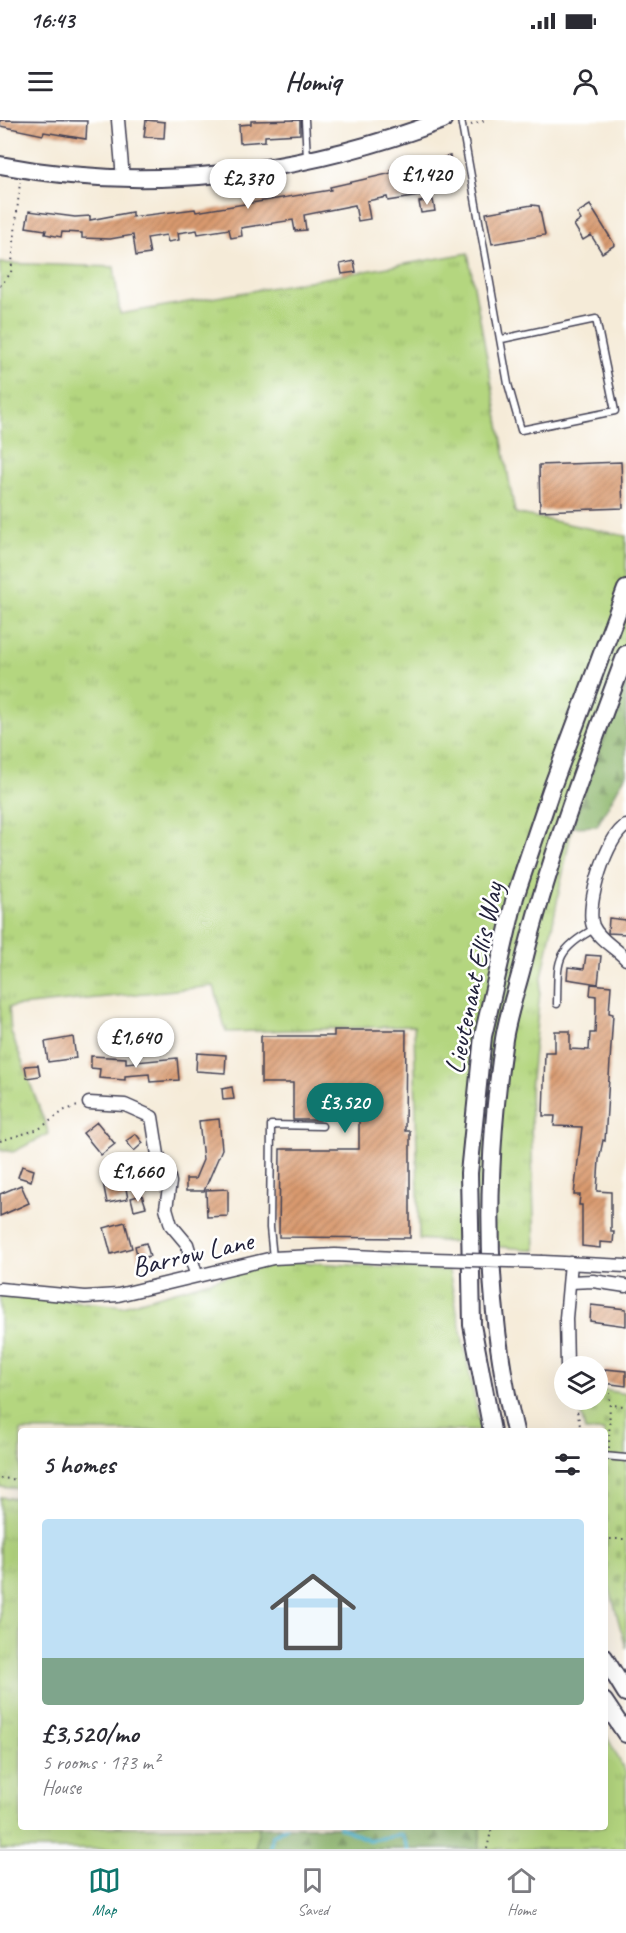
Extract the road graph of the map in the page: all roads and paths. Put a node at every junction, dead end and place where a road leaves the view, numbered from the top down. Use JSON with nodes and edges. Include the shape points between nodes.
{"nodes":[{"id":1,"x":118,"y":120,"type":"edge"},
{"id":2,"x":305,"y":120,"type":"edge"},
{"id":3,"x":443,"y":120,"type":"edge"},
{"id":4,"x":461,"y":120,"type":"edge"},
{"id":5,"x":485,"y":120,"type":"edge"},
{"id":6,"x":463,"y":128,"type":"junction"},
{"id":7,"x":308,"y":161,"type":"junction"},
{"id":8,"x":0,"y":165,"type":"edge"},
{"id":9,"x":21,"y":169,"type":"junction"},
{"id":10,"x":123,"y":180,"type":"junction"},
{"id":11,"x":0,"y":286,"type":"edge"},
{"id":12,"x":502,"y":339,"type":"junction"},
{"id":13,"x":626,"y":589,"type":"edge"},
{"id":14,"x":626,"y":654,"type":"edge"},
{"id":15,"x":626,"y":826,"type":"edge"},
{"id":16,"x":594,"y":929,"type":"junction"},
{"id":17,"x":626,"y":959,"type":"edge"},
{"id":18,"x":557,"y":1004,"type":"dead end"},
{"id":19,"x":89,"y":1103,"type":"joint"},
{"id":20,"x":322,"y":1126,"type":"dead end"},
{"id":21,"x":0,"y":1141,"type":"edge"},
{"id":22,"x":273,"y":1258,"type":"junction"},
{"id":23,"x":571,"y":1263,"type":"junction"},
{"id":24,"x":626,"y":1266,"type":"edge"},
{"id":25,"x":196,"y":1274,"type":"junction"},
{"id":26,"x":570,"y":1282,"type":"junction"},
{"id":27,"x":626,"y":1286,"type":"edge"},
{"id":28,"x":0,"y":1289,"type":"edge"},
{"id":29,"x":567,"y":1356,"type":"edge"},
{"id":30,"x":610,"y":1393,"type":"dead end"},
{"id":31,"x":609,"y":1405,"type":"junction"},
{"id":32,"x":626,"y":1407,"type":"edge"},
{"id":33,"x":576,"y":1410,"type":"edge"},
{"id":34,"x":491,"y":1428,"type":"edge"},
{"id":35,"x":514,"y":1428,"type":"edge"},
{"id":36,"x":580,"y":1428,"type":"edge"},
{"id":37,"x":608,"y":1430,"type":"edge"},
{"id":38,"x":608,"y":1456,"type":"edge"},
{"id":39,"x":626,"y":1458,"type":"edge"},
{"id":40,"x":0,"y":1478,"type":"edge"},
{"id":41,"x":18,"y":1480,"type":"edge"},
{"id":42,"x":608,"y":1539,"type":"edge"},
{"id":43,"x":626,"y":1539,"type":"edge"},
{"id":44,"x":608,"y":1664,"type":"edge"},
{"id":45,"x":626,"y":1693,"type":"edge"},
{"id":46,"x":608,"y":1707,"type":"edge"},
{"id":47,"x":626,"y":1734,"type":"edge"},
{"id":48,"x":491,"y":1830,"type":"edge"},
{"id":49,"x":487,"y":1849,"type":"edge"}],
"edges":[{"from":1,"to":10,"type":"street"},
{"from":2,"to":7,"type":"lane"},
{"from":3,"to":7,"type":"main road","via":[[400,137]]},
{"from":4,"to":6,"type":"lane"},
{"from":5,"to":6,"type":"path"},
{"from":6,"to":12,"type":"lane"},
{"from":7,"to":10,"type":"main road","via":[[247,172]]},
{"from":8,"to":9,"type":"main road"},
{"from":9,"to":10,"type":"main road"},
{"from":9,"to":11,"type":"path","via":[[11,273]]},
{"from":12,"to":12,"type":"lane","via":[[508,384],[521,430],[615,411],[596,319]]},
{"from":13,"to":34,"type":"main road","name":"Lieutenant Ellis Way","via":[[550,790],[515,897],[483,1036],[469,1173],[472,1313]]},
{"from":14,"to":35,"type":"main road","name":"Lieutenant Ellis Way","via":[[538,901],[505,1037],[490,1172],[496,1323]]},
{"from":15,"to":16,"type":"street","via":[[611,841],[592,897],[590,916]]},
{"from":16,"to":17,"type":"street"},
{"from":16,"to":18,"type":"lane","via":[[575,940],[560,956]]},
{"from":19,"to":21,"type":"path","via":[[65,1110],[39,1129]]},
{"from":19,"to":25,"type":"street","via":[[125,1105],[152,1117],[158,1155],[170,1182],[166,1208],[171,1224],[187,1244]]},
{"from":20,"to":22,"type":"lane","via":[[271,1125]]},
{"from":22,"to":23,"type":"street","name":"Barrow Lane","bridge":true,"via":[[335,1255]]},
{"from":22,"to":25,"type":"street","name":"Barrow Lane"},
{"from":23,"to":24,"type":"street","name":"Barrow Lane"},
{"from":23,"to":26,"type":"street"},
{"from":25,"to":28,"type":"street","name":"Barrow Lane","via":[[118,1295],[85,1297]]},
{"from":26,"to":27,"type":"street"},
{"from":26,"to":29,"type":"street"},
{"from":30,"to":31,"type":"path"},
{"from":31,"to":32,"type":"path"},
{"from":31,"to":37,"type":"path"},
{"from":33,"to":36,"type":"path"},
{"from":38,"to":39,"type":"lane"},
{"from":40,"to":41,"type":"path"},
{"from":42,"to":43,"type":"path"},
{"from":44,"to":45,"type":"main road"},
{"from":46,"to":47,"type":"main road"},
{"from":48,"to":49,"type":"path"}]}
